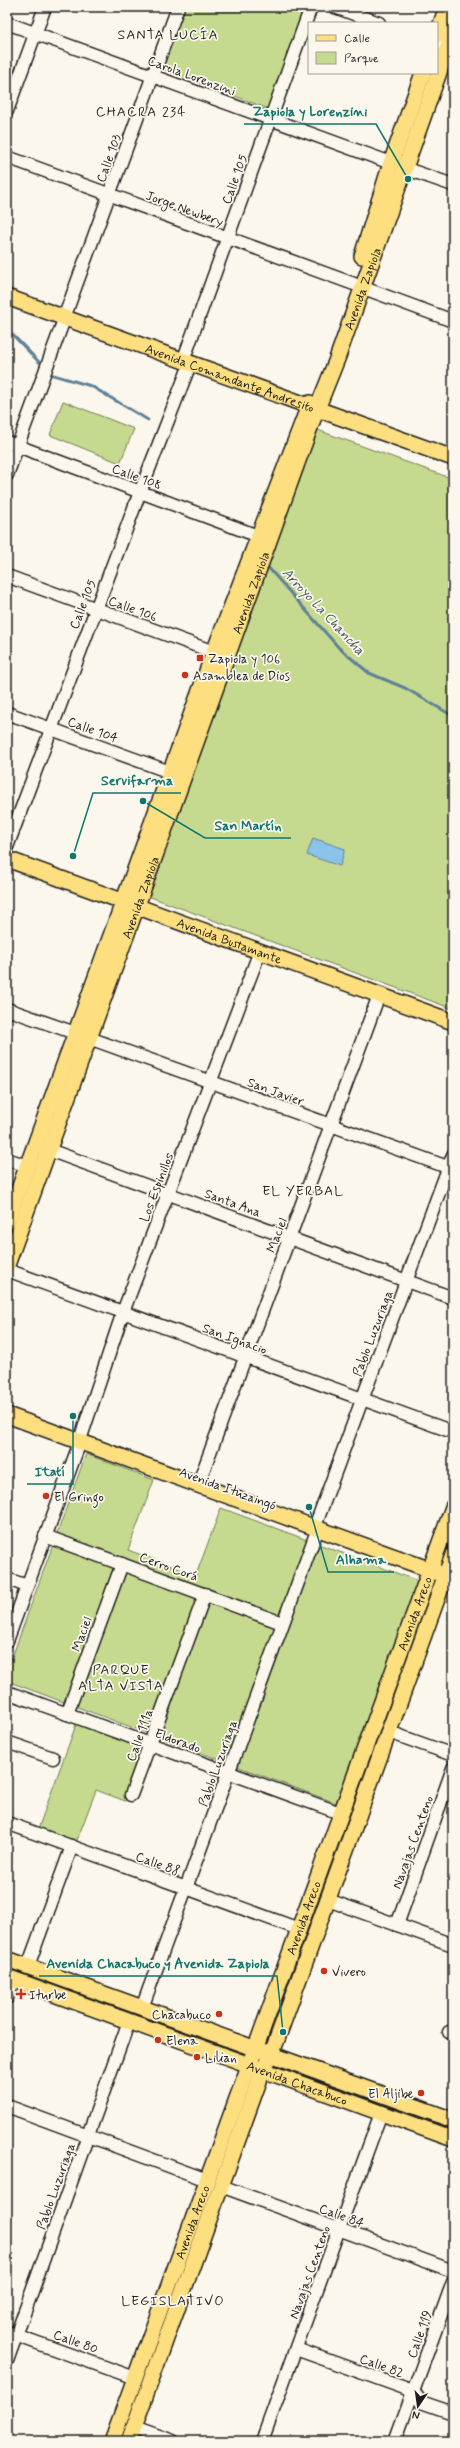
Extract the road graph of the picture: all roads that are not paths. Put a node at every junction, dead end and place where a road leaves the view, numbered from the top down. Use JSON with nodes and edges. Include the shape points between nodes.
{"nodes":[{"id":1,"x":45,"y":7,"type":"edge"},
{"id":2,"x":178,"y":7,"type":"edge"},
{"id":3,"x":311,"y":7,"type":"edge"},
{"id":4,"x":335,"y":7,"type":"edge"},
{"id":5,"x":447,"y":7,"type":"edge"},
{"id":6,"x":376,"y":22,"type":"edge"},
{"id":7,"x":7,"y":23,"type":"edge"},
{"id":8,"x":35,"y":32,"type":"junction"},
{"id":9,"x":438,"y":32,"type":"edge"},
{"id":10,"x":453,"y":33,"type":"edge"},
{"id":11,"x":446,"y":47,"type":"edge"},
{"id":12,"x":438,"y":67,"type":"edge"},
{"id":13,"x":423,"y":74,"type":"edge"},
{"id":14,"x":435,"y":74,"type":"edge"},
{"id":15,"x":153,"y":76,"type":"junction"},
{"id":16,"x":7,"y":111,"type":"edge"},
{"id":17,"x":271,"y":119,"type":"junction"},
{"id":18,"x":7,"y":157,"type":"edge"},
{"id":19,"x":398,"y":165,"type":"junction"},
{"id":20,"x":453,"y":185,"type":"edge"},
{"id":21,"x":110,"y":195,"type":"junction"},
{"id":22,"x":228,"y":238,"type":"junction"},
{"id":23,"x":358,"y":286,"type":"junction"},
{"id":24,"x":7,"y":296,"type":"edge"},
{"id":25,"x":7,"y":306,"type":"edge"},
{"id":26,"x":63,"y":321,"type":"junction"},
{"id":27,"x":453,"y":321,"type":"edge"},
{"id":28,"x":185,"y":366,"type":"junction"},
{"id":29,"x":311,"y":412,"type":"junction"},
{"id":30,"x":12,"y":444,"type":"edge"},
{"id":31,"x":453,"y":458,"type":"edge"},
{"id":32,"x":453,"y":466,"type":"edge"},
{"id":33,"x":7,"y":475,"type":"edge"},
{"id":34,"x":140,"y":492,"type":"junction"},
{"id":35,"x":259,"y":546,"type":"junction"},
{"id":36,"x":7,"y":576,"type":"edge"},
{"id":37,"x":95,"y":609,"type":"junction"},
{"id":38,"x":220,"y":654,"type":"junction"},
{"id":39,"x":7,"y":713,"type":"edge"},
{"id":40,"x":51,"y":729,"type":"junction"},
{"id":41,"x":170,"y":772,"type":"junction"},
{"id":42,"x":7,"y":847,"type":"edge"},
{"id":43,"x":7,"y":859,"type":"edge"},
{"id":44,"x":130,"y":904,"type":"junction"},
{"id":45,"x":260,"y":951,"type":"junction"},
{"id":46,"x":379,"y":995,"type":"junction"},
{"id":47,"x":7,"y":1009,"type":"edge"},
{"id":48,"x":453,"y":1022,"type":"edge"},
{"id":49,"x":82,"y":1036,"type":"junction"},
{"id":50,"x":210,"y":1082,"type":"junction"},
{"id":51,"x":333,"y":1126,"type":"junction"},
{"id":52,"x":49,"y":1150,"type":"junction"},
{"id":53,"x":453,"y":1155,"type":"edge"},
{"id":54,"x":7,"y":1159,"type":"edge"},
{"id":55,"x":27,"y":1166,"type":"junction"},
{"id":56,"x":451,"y":1168,"type":"edge"},
{"id":57,"x":169,"y":1194,"type":"junction"},
{"id":58,"x":7,"y":1222,"type":"edge"},
{"id":59,"x":290,"y":1238,"type":"junction"},
{"id":60,"x":7,"y":1265,"type":"edge"},
{"id":61,"x":7,"y":1270,"type":"edge"},
{"id":62,"x":407,"y":1281,"type":"junction"},
{"id":63,"x":453,"y":1298,"type":"edge"},
{"id":64,"x":123,"y":1312,"type":"junction"},
{"id":65,"x":244,"y":1356,"type":"junction"},
{"id":66,"x":361,"y":1399,"type":"junction"},
{"id":67,"x":7,"y":1406,"type":"edge"},
{"id":68,"x":7,"y":1415,"type":"edge"},
{"id":69,"x":453,"y":1432,"type":"edge"},
{"id":70,"x":81,"y":1438,"type":"junction"},
{"id":71,"x":199,"y":1481,"type":"junction"},
{"id":72,"x":453,"y":1507,"type":"edge"},
{"id":73,"x":317,"y":1525,"type":"junction"},
{"id":74,"x":45,"y":1536,"type":"junction"},
{"id":75,"x":453,"y":1554,"type":"edge"},
{"id":76,"x":122,"y":1564,"type":"junction"},
{"id":77,"x":431,"y":1568,"type":"junction"},
{"id":78,"x":450,"y":1576,"type":"edge"},
{"id":79,"x":7,"y":1579,"type":"edge"},
{"id":80,"x":27,"y":1586,"type":"junction"},
{"id":81,"x":205,"y":1594,"type":"junction"},
{"id":82,"x":282,"y":1623,"type":"junction"},
{"id":83,"x":7,"y":1641,"type":"edge"},
{"id":84,"x":7,"y":1692,"type":"edge"},
{"id":85,"x":67,"y":1714,"type":"junction"},
{"id":86,"x":389,"y":1732,"type":"junction"},
{"id":87,"x":7,"y":1742,"type":"edge"},
{"id":88,"x":150,"y":1744,"type":"junction"},
{"id":89,"x":453,"y":1755,"type":"edge"},
{"id":90,"x":53,"y":1758,"type":"dead end"},
{"id":91,"x":453,"y":1768,"type":"edge"},
{"id":92,"x":228,"y":1773,"type":"junction"},
{"id":93,"x":131,"y":1795,"type":"dead end"},
{"id":94,"x":340,"y":1814,"type":"junction"},
{"id":95,"x":7,"y":1823,"type":"edge"},
{"id":96,"x":72,"y":1846,"type":"junction"},
{"id":97,"x":186,"y":1888,"type":"junction"},
{"id":98,"x":328,"y":1900,"type":"junction"},
{"id":99,"x":397,"y":1924,"type":"junction"},
{"id":100,"x":299,"y":1929,"type":"junction"},
{"id":101,"x":453,"y":1945,"type":"edge"},
{"id":102,"x":7,"y":1959,"type":"edge"},
{"id":103,"x":28,"y":1966,"type":"junction"},
{"id":104,"x":10,"y":1978,"type":"edge"},
{"id":105,"x":7,"y":1998,"type":"edge"},
{"id":106,"x":142,"y":2008,"type":"junction"},
{"id":107,"x":129,"y":2021,"type":"junction"},
{"id":108,"x":256,"y":2047,"type":"junction"},
{"id":109,"x":272,"y":2054,"type":"junction"},
{"id":110,"x":256,"y":2067,"type":"junction"},
{"id":111,"x":7,"y":2106,"type":"edge"},
{"id":112,"x":381,"y":2112,"type":"junction"},
{"id":113,"x":453,"y":2120,"type":"edge"},
{"id":114,"x":88,"y":2136,"type":"junction"},
{"id":115,"x":453,"y":2139,"type":"edge"},
{"id":116,"x":207,"y":2180,"type":"junction"},
{"id":117,"x":221,"y":2186,"type":"junction"},
{"id":118,"x":339,"y":2229,"type":"junction"},
{"id":119,"x":453,"y":2271,"type":"edge"},
{"id":120,"x":453,"y":2282,"type":"edge"},
{"id":121,"x":12,"y":2333,"type":"edge"},
{"id":122,"x":296,"y":2348,"type":"junction"},
{"id":123,"x":7,"y":2360,"type":"edge"},
{"id":124,"x":135,"y":2378,"type":"junction"},
{"id":125,"x":413,"y":2391,"type":"junction"},
{"id":126,"x":453,"y":2413,"type":"edge"},
{"id":127,"x":131,"y":2434,"type":"edge"},
{"id":128,"x":112,"y":2441,"type":"edge"},
{"id":129,"x":173,"y":2441,"type":"edge"},
{"id":130,"x":262,"y":2441,"type":"edge"},
{"id":131,"x":395,"y":2441,"type":"edge"}],
"edges":[{"from":1,"to":8,"type":"street"},
{"from":2,"to":15,"type":"street","name":"Calle 103"},
{"from":3,"to":17,"type":"street","name":"Calle 105"},
{"from":4,"to":6,"type":"street"},
{"from":5,"to":9,"type":"main road"},
{"from":7,"to":8,"type":"street","name":"Carola Lorenzini"},
{"from":8,"to":15,"type":"street","name":"Carola Lorenzini"},
{"from":8,"to":16,"type":"street"},
{"from":10,"to":11,"type":"main road","name":"Avenida Zapiola"},
{"from":11,"to":12,"type":"main road","name":"Avenida Zapiola"},
{"from":13,"to":19,"type":"main road","name":"Avenida Zapiola"},
{"from":14,"to":19,"type":"main road","name":"Avenida Zapiola"},
{"from":15,"to":17,"type":"street","name":"Carola Lorenzini"},
{"from":15,"to":21,"type":"street","name":"Calle 103"},
{"from":17,"to":19,"type":"street","name":"Carola Lorenzini"},
{"from":17,"to":22,"type":"street","name":"Calle 105"},
{"from":18,"to":21,"type":"street","name":"Jorge Newbery"},
{"from":19,"to":20,"type":"street","name":"Carola Lorenzini"},
{"from":19,"to":23,"type":"main road","name":"Avenida Zapiola"},
{"from":21,"to":22,"type":"street","name":"Jorge Newbery"},
{"from":21,"to":26,"type":"street","name":"Calle 103"},
{"from":22,"to":23,"type":"street","name":"Jorge Newbery"},
{"from":22,"to":28,"type":"street","name":"Calle 105"},
{"from":23,"to":27,"type":"street","name":"Jorge Newbery"},
{"from":23,"to":29,"type":"main road","name":"Avenida Zapiola"},
{"from":24,"to":26,"type":"main road","name":"Avenida Comandante Andresito"},
{"from":25,"to":26,"type":"main road","name":"Avenida Comandante Andresito"},
{"from":26,"to":28,"type":"main road","name":"Avenida Comandante Andresito"},
{"from":26,"to":30,"type":"street","name":"Calle 103"},
{"from":28,"to":29,"type":"main road","name":"Avenida Comandante Andresito"},
{"from":28,"to":34,"type":"street","name":"Calle 105"},
{"from":29,"to":31,"type":"main road","name":"Avenida Comandante Andresito"},
{"from":29,"to":32,"type":"main road","name":"Avenida Comandante Andresito"},
{"from":29,"to":35,"type":"main road","name":"Avenida Zapiola"},
{"from":30,"to":33,"type":"street","name":"Calle 103"},
{"from":30,"to":34,"type":"street","name":"Calle 108"},
{"from":34,"to":35,"type":"street","name":"Calle 108"},
{"from":34,"to":37,"type":"street","name":"Calle 105"},
{"from":35,"to":38,"type":"main road","name":"Avenida Zapiola"},
{"from":36,"to":37,"type":"street","name":"Calle 106"},
{"from":37,"to":38,"type":"street","name":"Calle 106"},
{"from":37,"to":40,"type":"street","name":"Calle 105"},
{"from":38,"to":41,"type":"main road","name":"Avenida Zapiola"},
{"from":38,"to":44,"type":"main road","name":"Avenida Zapiola"},
{"from":39,"to":40,"type":"street","name":"Calle 104"},
{"from":40,"to":41,"type":"street","name":"Calle 104"},
{"from":40,"to":42,"type":"street","name":"Calle 105"},
{"from":41,"to":44,"type":"main road","name":"Avenida Zapiola"},
{"from":43,"to":44,"type":"main road","name":"Avenida Bustamante"},
{"from":44,"to":45,"type":"main road","name":"Avenida Bustamante"},
{"from":44,"to":49,"type":"main road","name":"Avenida Zapiola"},
{"from":45,"to":46,"type":"main road","name":"Avenida Bustamante"},
{"from":45,"to":50,"type":"street","name":"Los Espinillos"},
{"from":46,"to":48,"type":"main road","name":"Avenida Bustamante"},
{"from":46,"to":51,"type":"street","name":"Maciel"},
{"from":47,"to":49,"type":"street","name":"San Javier"},
{"from":49,"to":50,"type":"street","name":"San Javier"},
{"from":49,"to":52,"type":"main road","name":"Avenida Zapiola"},
{"from":49,"to":55,"type":"main road","name":"Avenida Zapiola"},
{"from":50,"to":51,"type":"street","name":"San Javier"},
{"from":50,"to":57,"type":"street","name":"Los Espinillos"},
{"from":51,"to":56,"type":"street","name":"San Javier"},
{"from":51,"to":59,"type":"street","name":"Maciel"},
{"from":52,"to":57,"type":"street","name":"Santa Ana"},
{"from":52,"to":60,"type":"main road","name":"Avenida Zapiola"},
{"from":53,"to":56,"type":"street","name":"Pablo Luzuriaga"},
{"from":54,"to":55,"type":"street"},
{"from":55,"to":58,"type":"main road","name":"Avenida Zapiola"},
{"from":56,"to":62,"type":"street","name":"Pablo Luzuriaga"},
{"from":57,"to":59,"type":"street","name":"Santa Ana"},
{"from":57,"to":64,"type":"street","name":"Los Espinillos"},
{"from":59,"to":62,"type":"street","name":"Santa Ana"},
{"from":59,"to":65,"type":"street","name":"Maciel"},
{"from":61,"to":64,"type":"street","name":"San Ignacio"},
{"from":62,"to":63,"type":"street","name":"Santa Ana"},
{"from":62,"to":66,"type":"street","name":"Pablo Luzuriaga"},
{"from":64,"to":65,"type":"street","name":"San Ignacio"},
{"from":64,"to":70,"type":"street","name":"Los Espinillos"},
{"from":65,"to":66,"type":"street","name":"San Ignacio"},
{"from":65,"to":71,"type":"street","name":"Maciel"},
{"from":66,"to":69,"type":"street","name":"San Ignacio"},
{"from":66,"to":73,"type":"street","name":"Pablo Luzuriaga"},
{"from":67,"to":70,"type":"main road","name":"Avenida Ituzaingó"},
{"from":68,"to":70,"type":"main road","name":"Avenida Ituzaingó"},
{"from":70,"to":71,"type":"main road","name":"Avenida Ituzaingó"},
{"from":70,"to":74,"type":"street","name":"Los Espinillos"},
{"from":71,"to":73,"type":"main road","name":"Avenida Ituzaingó"},
{"from":72,"to":77,"type":"main road","name":"Avenida Areco"},
{"from":73,"to":77,"type":"main road","name":"Avenida Ituzaingó"},
{"from":73,"to":82,"type":"street","name":"Pablo Luzuriaga"},
{"from":74,"to":76,"type":"street","name":"Cerro Corá"},
{"from":74,"to":80,"type":"street","name":"Los Espinillos"},
{"from":75,"to":78,"type":"main road","name":"Avenida Areco"},
{"from":76,"to":81,"type":"street","name":"Cerro Corá"},
{"from":76,"to":85,"type":"street","name":"Maciel"},
{"from":77,"to":78,"type":"main road","name":"Avenida Ituzaingó"},
{"from":77,"to":94,"type":"main road","name":"Avenida Areco"},
{"from":78,"to":86,"type":"main road","name":"Avenida Areco"},
{"from":79,"to":80,"type":"street"},
{"from":80,"to":83,"type":"street","name":"Los Espinillos"},
{"from":81,"to":82,"type":"street","name":"Cerro Corá"},
{"from":81,"to":88,"type":"street","name":"Calle 111a"},
{"from":82,"to":92,"type":"street","name":"Pablo Luzuriaga"},
{"from":84,"to":85,"type":"street","name":"Eldorado"},
{"from":85,"to":88,"type":"street","name":"Eldorado"},
{"from":86,"to":89,"type":"street"},
{"from":86,"to":98,"type":"main road","name":"Avenida Areco"},
{"from":87,"to":90,"type":"street"},
{"from":88,"to":92,"type":"street","name":"Eldorado"},
{"from":88,"to":93,"type":"street","name":"Calle 111a"},
{"from":91,"to":99,"type":"street","name":"Navajas Centeno"},
{"from":92,"to":94,"type":"street","name":"Eldorado"},
{"from":92,"to":97,"type":"street","name":"Pablo Luzuriaga"},
{"from":94,"to":100,"type":"main road","name":"Avenida Areco"},
{"from":95,"to":96,"type":"street","name":"Calle 88"},
{"from":96,"to":97,"type":"street","name":"Calle 88"},
{"from":96,"to":103,"type":"street"},
{"from":97,"to":100,"type":"street","name":"Calle 88"},
{"from":97,"to":106,"type":"street","name":"Pablo Luzuriaga"},
{"from":98,"to":99,"type":"street"},
{"from":98,"to":109,"type":"main road","name":"Avenida Areco"},
{"from":99,"to":101,"type":"street"},
{"from":100,"to":108,"type":"main road","name":"Avenida Areco"},
{"from":102,"to":103,"type":"main road","name":"Avenida Chacabuco"},
{"from":103,"to":106,"type":"main road","name":"Avenida Chacabuco"},
{"from":104,"to":105,"type":"street"},
{"from":104,"to":107,"type":"main road","name":"Avenida Chacabuco"},
{"from":106,"to":108,"type":"main road","name":"Avenida Chacabuco"},
{"from":107,"to":110,"type":"main road","name":"Avenida Chacabuco"},
{"from":107,"to":114,"type":"street","name":"Pablo Luzuriaga"},
{"from":108,"to":109,"type":"main road","name":"Avenida Chacabuco"},
{"from":108,"to":110,"type":"main road","name":"Avenida Areco"},
{"from":109,"to":110,"type":"main road","name":"Avenida Areco"},
{"from":109,"to":113,"type":"main road","name":"Avenida Chacabuco"},
{"from":110,"to":112,"type":"main road","name":"Avenida Chacabuco"},
{"from":110,"to":116,"type":"main road","name":"Avenida Areco"},
{"from":110,"to":117,"type":"main road","name":"Avenida Areco"},
{"from":111,"to":114,"type":"street"},
{"from":112,"to":115,"type":"main road","name":"Avenida Chacabuco"},
{"from":112,"to":118,"type":"street","name":"Navajas Centeno"},
{"from":114,"to":116,"type":"street"},
{"from":114,"to":121,"type":"street","name":"Pablo Luzuriaga"},
{"from":116,"to":124,"type":"main road","name":"Avenida Areco"},
{"from":117,"to":118,"type":"street","name":"Calle 84"},
{"from":117,"to":127,"type":"main road","name":"Avenida Areco"},
{"from":118,"to":119,"type":"street","name":"Calle 84"},
{"from":118,"to":122,"type":"street","name":"Navajas Centeno"},
{"from":120,"to":125,"type":"street","name":"Calle 119"},
{"from":121,"to":123,"type":"street","name":"Pablo Luzuriaga"},
{"from":121,"to":124,"type":"street","name":"Calle 80"},
{"from":122,"to":125,"type":"street","name":"Calle 82"},
{"from":122,"to":130,"type":"street","name":"Navajas Centeno"},
{"from":124,"to":128,"type":"main road","name":"Avenida Areco"},
{"from":125,"to":126,"type":"street","name":"Calle 82","via":[[421,2402]]},
{"from":125,"to":131,"type":"street","name":"Calle 119"},
{"from":127,"to":129,"type":"street"}]}
